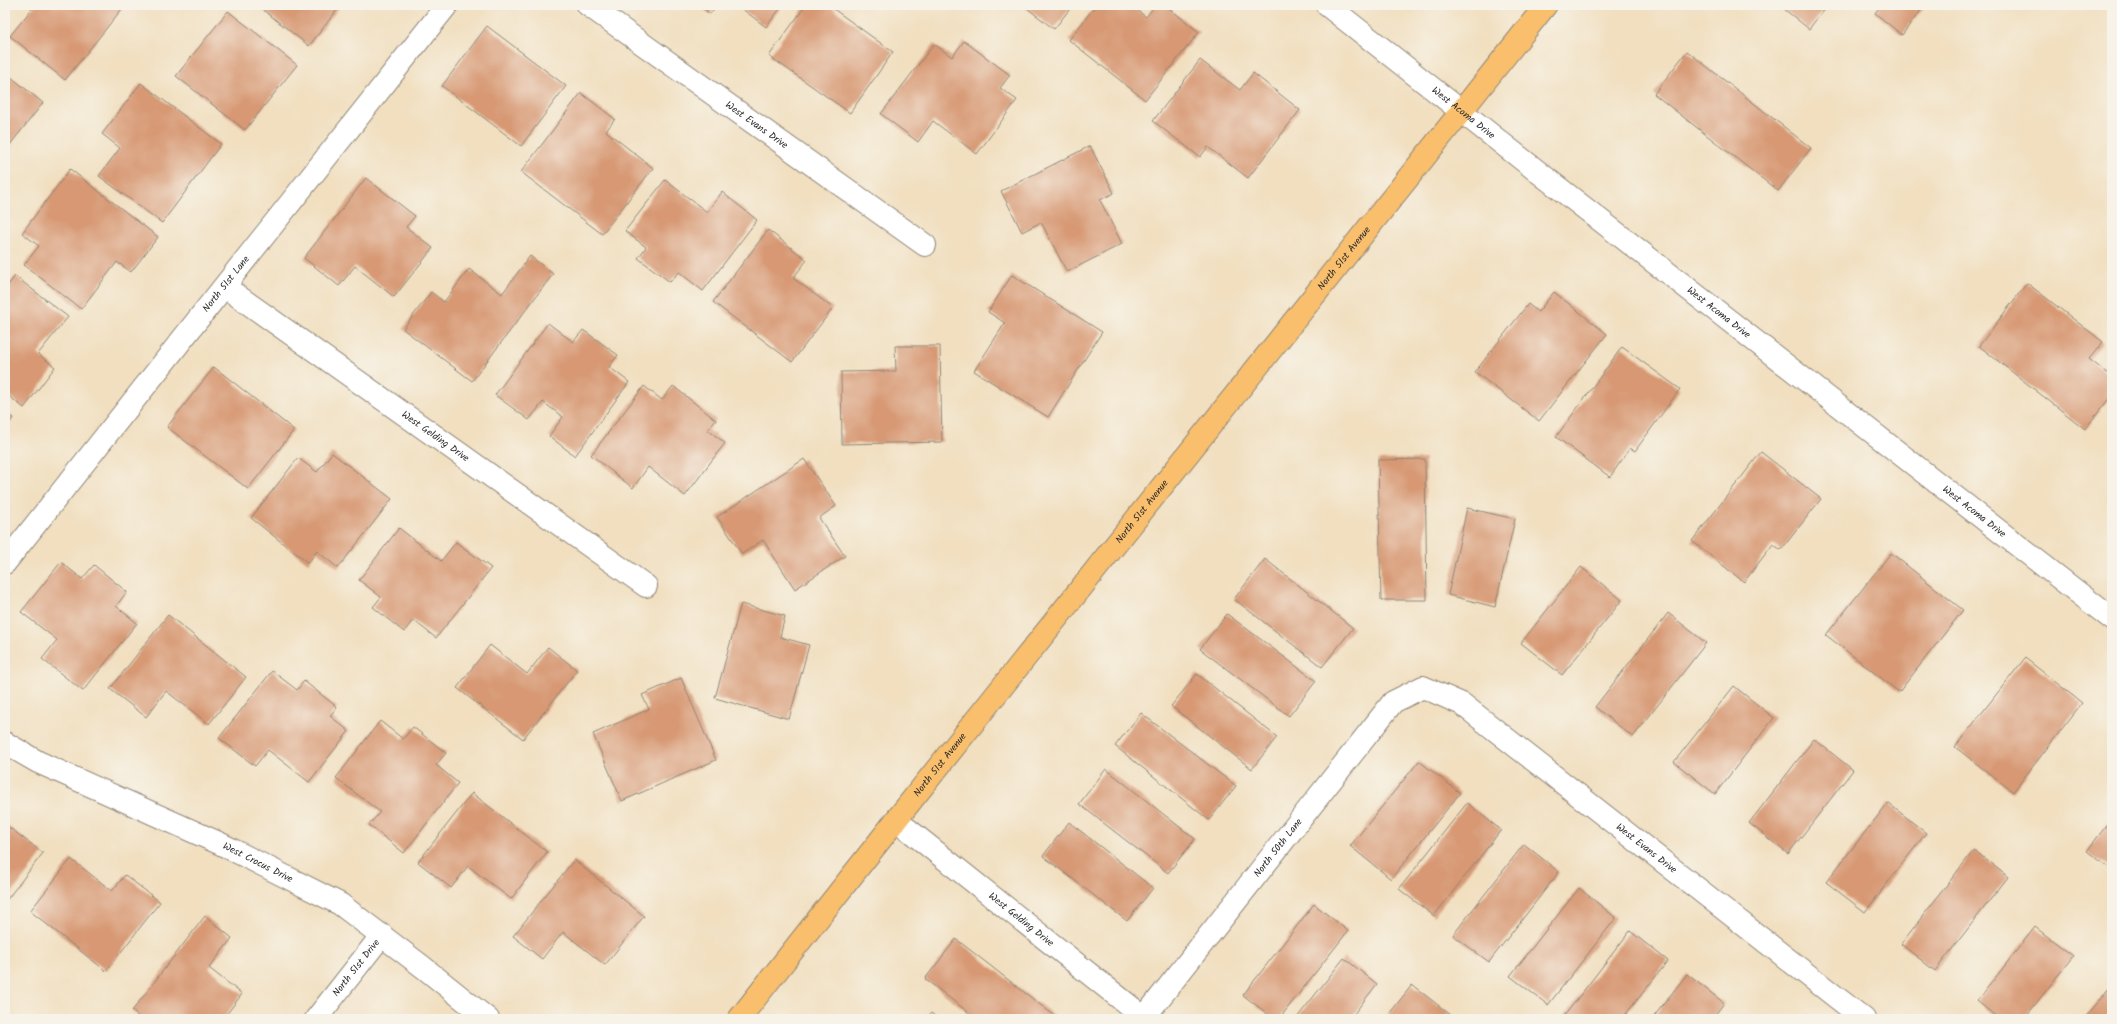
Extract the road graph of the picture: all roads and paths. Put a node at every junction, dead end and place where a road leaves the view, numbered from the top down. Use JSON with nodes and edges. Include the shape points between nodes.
{"nodes":[{"id":1,"x":448,"y":5,"type":"edge"},
{"id":2,"x":588,"y":5,"type":"edge"},
{"id":3,"x":1327,"y":5,"type":"edge"},
{"id":4,"x":1546,"y":5,"type":"edge"},
{"id":5,"x":1462,"y":111,"type":"junction"},
{"id":6,"x":925,"y":245,"type":"dead end"},
{"id":7,"x":225,"y":287,"type":"junction"},
{"id":8,"x":5,"y":562,"type":"edge"},
{"id":9,"x":646,"y":586,"type":"dead end"},
{"id":10,"x":2112,"y":619,"type":"edge"},
{"id":11,"x":1423,"y":687,"type":"joint"},
{"id":12,"x":5,"y":743,"type":"edge"},
{"id":13,"x":896,"y":820,"type":"junction"},
{"id":14,"x":382,"y":935,"type":"junction"},
{"id":15,"x":1144,"y":1018,"type":"edge"},
{"id":16,"x":316,"y":1019,"type":"edge"},
{"id":17,"x":488,"y":1019,"type":"edge"},
{"id":18,"x":739,"y":1019,"type":"edge"},
{"id":19,"x":1864,"y":1019,"type":"edge"}],
"edges":[{"from":1,"to":7,"type":"street","name":"North 51st Lane"},
{"from":2,"to":6,"type":"street","name":"West Evans Drive"},
{"from":3,"to":5,"type":"street","name":"West Acoma Drive"},
{"from":4,"to":5,"type":"main road","name":"North 51st Avenue"},
{"from":5,"to":10,"type":"street","name":"West Acoma Drive"},
{"from":5,"to":13,"type":"main road","name":"North 51st Avenue"},
{"from":7,"to":8,"type":"street","name":"North 51st Lane"},
{"from":7,"to":9,"type":"street","name":"West Gelding Drive"},
{"from":11,"to":15,"type":"street","name":"North 50th Lane","via":[[1393,702]]},
{"from":11,"to":19,"type":"street","name":"West Evans Drive","via":[[1462,704]]},
{"from":12,"to":14,"type":"street","name":"West Crocus Drive","via":[[38,762],[221,844],[340,904]]},
{"from":13,"to":15,"type":"street","name":"West Gelding Drive"},
{"from":13,"to":18,"type":"main road","name":"North 51st Avenue"},
{"from":14,"to":16,"type":"street","name":"North 51st Drive"},
{"from":14,"to":17,"type":"street","name":"West Crocus Drive"}]}
